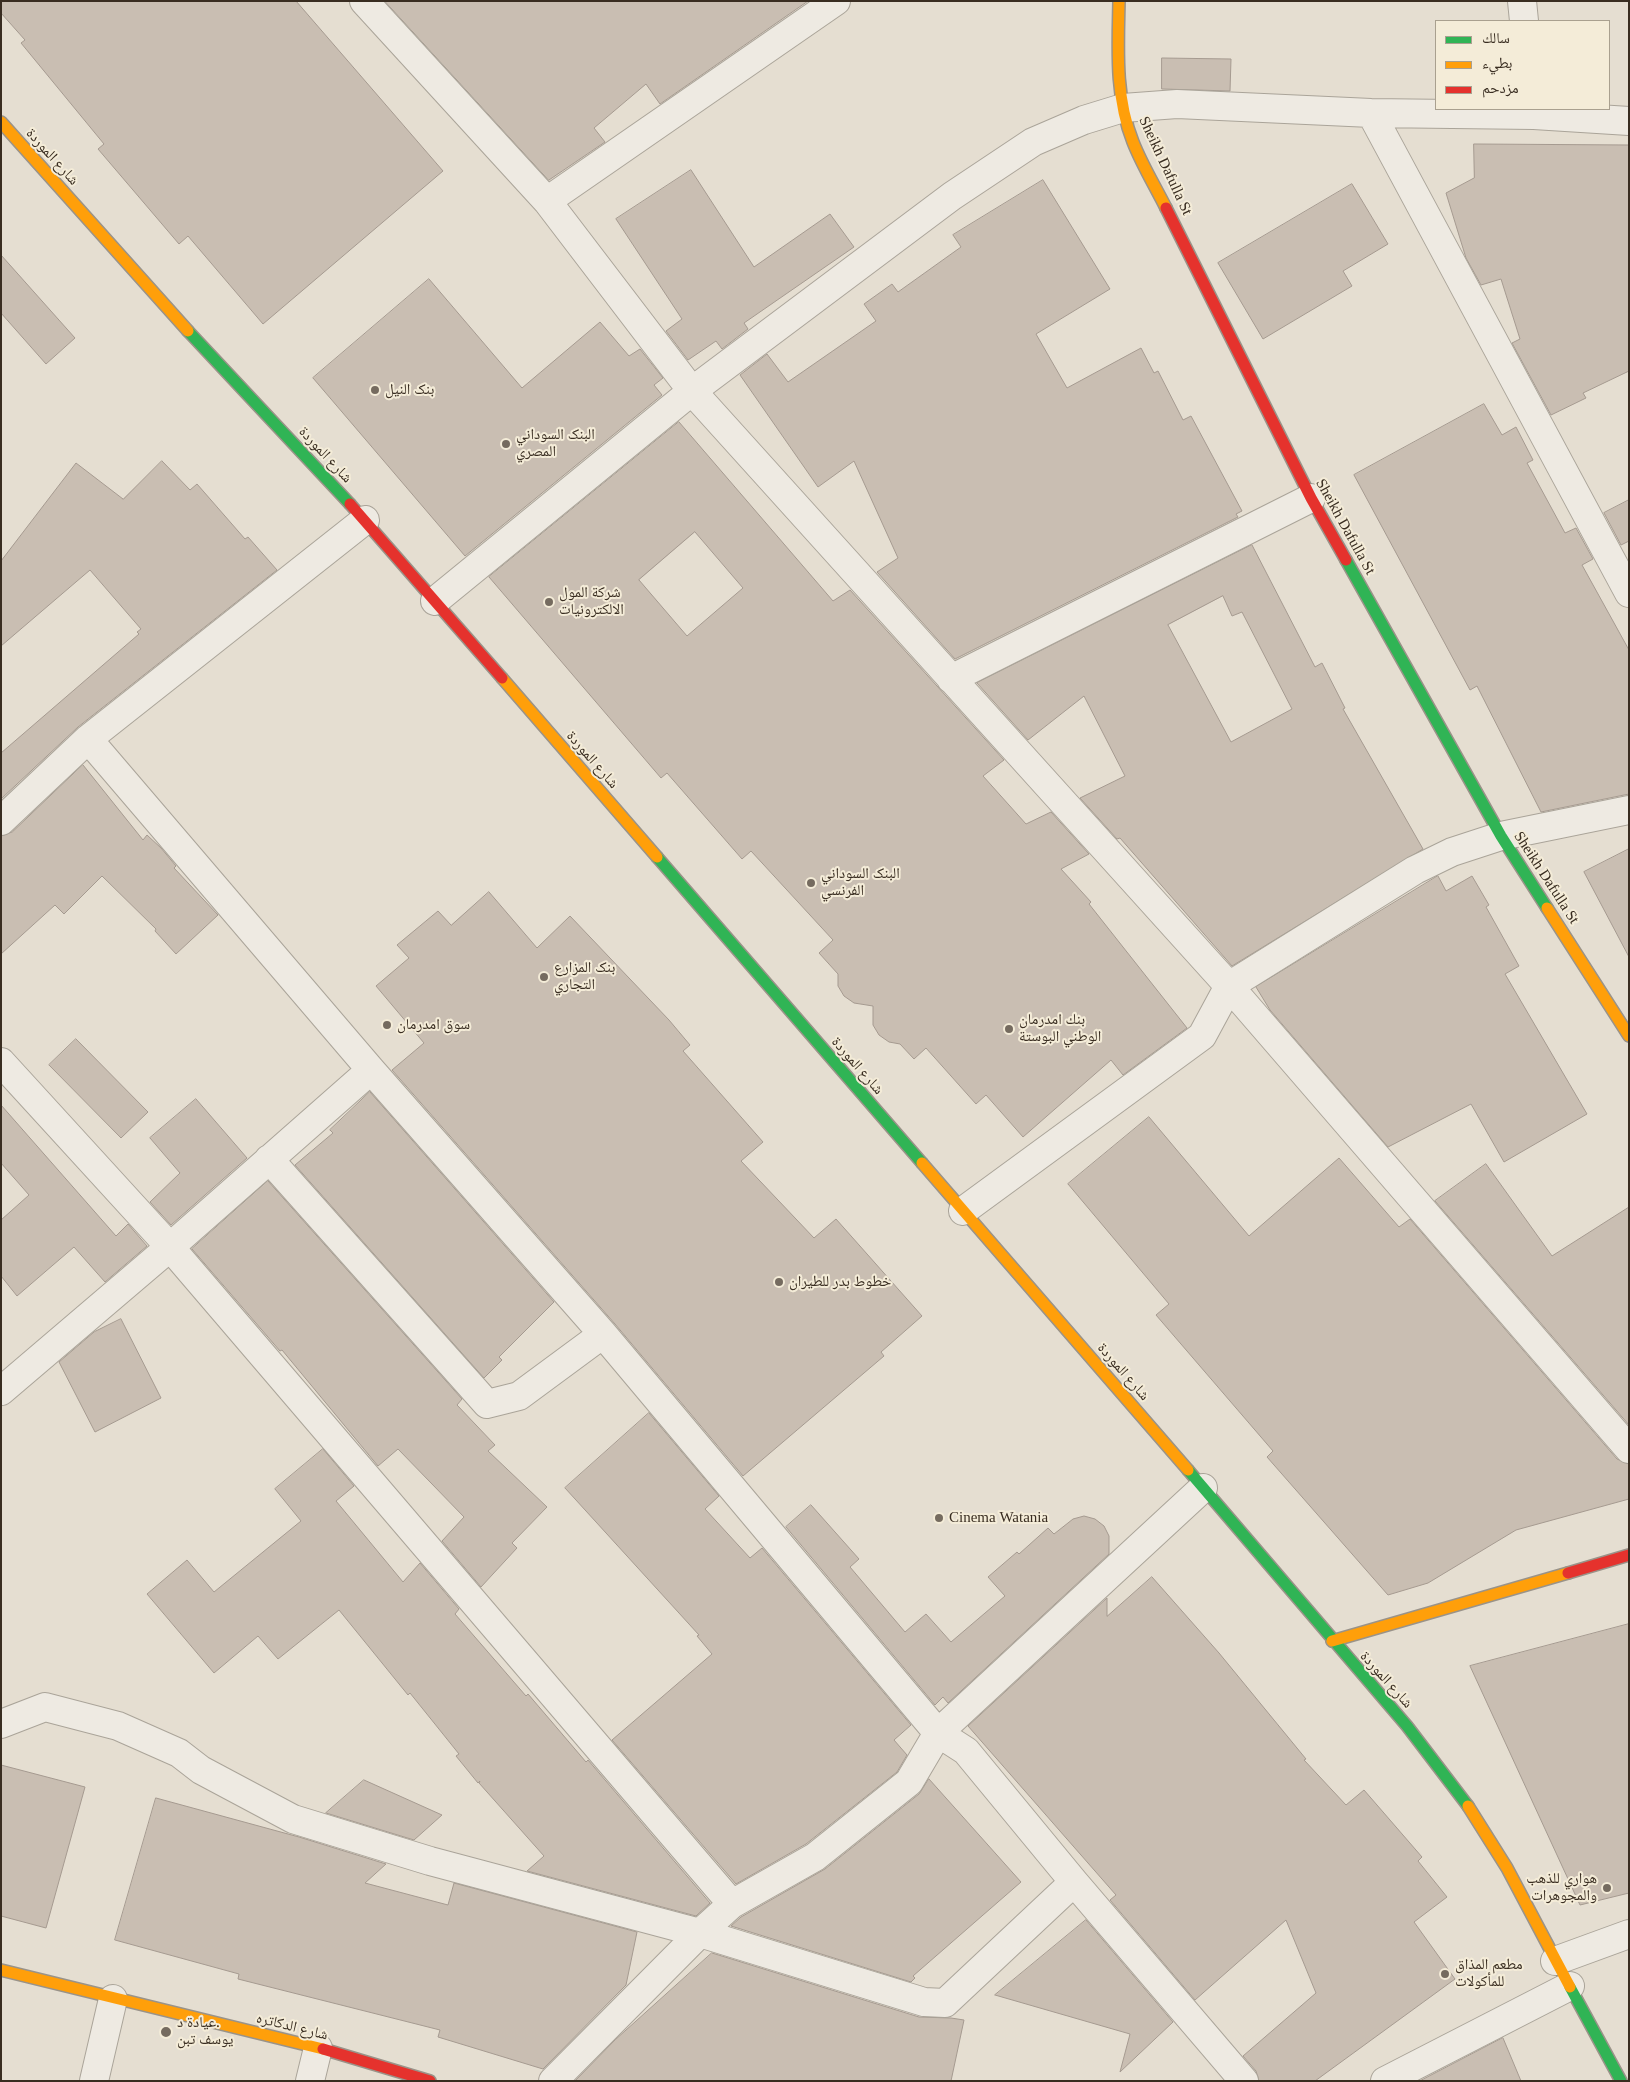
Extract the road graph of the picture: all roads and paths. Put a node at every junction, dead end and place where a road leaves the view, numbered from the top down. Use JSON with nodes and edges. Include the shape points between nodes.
{"nodes":[{"id":1,"x":364,"y":1,"type":"edge"},
{"id":2,"x":836,"y":1,"type":"edge"},
{"id":3,"x":1119,"y":1,"type":"edge"},
{"id":4,"x":1522,"y":1,"type":"edge"},
{"id":5,"x":1524,"y":20,"type":"edge"},
{"id":6,"x":1123,"y":108,"type":"junction"},
{"id":7,"x":1534,"y":112,"type":"edge"},
{"id":8,"x":1371,"y":113,"type":"junction"},
{"id":9,"x":1629,"y":121,"type":"edge"},
{"id":10,"x":1,"y":122,"type":"edge"},
{"id":11,"x":546,"y":201,"type":"junction"},
{"id":12,"x":692,"y":390,"type":"junction"},
{"id":13,"x":1311,"y":498,"type":"junction"},
{"id":14,"x":365,"y":520,"type":"junction"},
{"id":15,"x":1629,"y":594,"type":"edge"},
{"id":16,"x":435,"y":601,"type":"junction"},
{"id":17,"x":951,"y":680,"type":"junction"},
{"id":18,"x":88,"y":739,"type":"junction"},
{"id":19,"x":1629,"y":810,"type":"edge"},
{"id":20,"x":1,"y":821,"type":"edge"},
{"id":21,"x":1501,"y":836,"type":"junction"},
{"id":22,"x":1229,"y":986,"type":"junction"},
{"id":23,"x":1629,"y":1036,"type":"edge"},
{"id":24,"x":1,"y":1062,"type":"edge"},
{"id":25,"x":371,"y":1070,"type":"junction"},
{"id":26,"x":269,"y":1159,"type":"junction"},
{"id":27,"x":963,"y":1211,"type":"junction"},
{"id":28,"x":170,"y":1247,"type":"junction"},
{"id":29,"x":603,"y":1334,"type":"junction"},
{"id":30,"x":1,"y":1391,"type":"edge"},
{"id":31,"x":1629,"y":1449,"type":"edge"},
{"id":32,"x":1203,"y":1488,"type":"junction"},
{"id":33,"x":1629,"y":1556,"type":"edge"},
{"id":34,"x":1332,"y":1641,"type":"junction"},
{"id":35,"x":1,"y":1724,"type":"edge"},
{"id":36,"x":938,"y":1733,"type":"junction"},
{"id":37,"x":1074,"y":1882,"type":"junction"},
{"id":38,"x":732,"y":1904,"type":"junction"},
{"id":39,"x":700,"y":1933,"type":"junction"},
{"id":40,"x":1629,"y":1934,"type":"edge"},
{"id":41,"x":1554,"y":1960,"type":"junction"},
{"id":42,"x":1,"y":1970,"type":"edge"},
{"id":43,"x":1570,"y":1986,"type":"junction"},
{"id":44,"x":112,"y":1998,"type":"junction"},
{"id":45,"x":318,"y":2048,"type":"junction"},
{"id":46,"x":94,"y":2081,"type":"edge"},
{"id":47,"x":310,"y":2081,"type":"edge"},
{"id":48,"x":430,"y":2081,"type":"edge"},
{"id":49,"x":553,"y":2081,"type":"edge"},
{"id":50,"x":1244,"y":2081,"type":"edge"},
{"id":51,"x":1385,"y":2081,"type":"edge"},
{"id":52,"x":1621,"y":2081,"type":"edge"}],
"edges":[{"from":1,"to":11,"type":"street"},
{"from":2,"to":11,"type":"street"},
{"from":3,"to":6,"type":"street","name":"Sheikh Dafulla St","via":[[1117,68]]},
{"from":4,"to":5,"type":"street"},
{"from":6,"to":8,"type":"street","via":[[1177,104]]},
{"from":6,"to":12,"type":"street","via":[[1084,120],[1033,142],[952,196]]},
{"from":6,"to":13,"type":"street","name":"Sheikh Dafulla St","via":[[1133,142]]},
{"from":7,"to":8,"type":"street"},
{"from":7,"to":9,"type":"street"},
{"from":8,"to":15,"type":"street"},
{"from":10,"to":14,"type":"street","name":"شارع الموردة","via":[[167,309]]},
{"from":11,"to":12,"type":"street"},
{"from":12,"to":16,"type":"street"},
{"from":12,"to":17,"type":"street"},
{"from":13,"to":17,"type":"street"},
{"from":13,"to":21,"type":"street","name":"Sheikh Dafulla St"},
{"from":14,"to":16,"type":"street","name":"شارع الموردة"},
{"from":14,"to":18,"type":"street"},
{"from":16,"to":27,"type":"street","name":"شارع الموردة"},
{"from":17,"to":22,"type":"street","via":[[1091,830]]},
{"from":18,"to":20,"type":"street"},
{"from":18,"to":25,"type":"street"},
{"from":19,"to":21,"type":"street"},
{"from":21,"to":22,"type":"street","via":[[1452,852],[1415,870]]},
{"from":21,"to":23,"type":"street","name":"Sheikh Dafulla St"},
{"from":22,"to":27,"type":"street","via":[[1202,1036]]},
{"from":22,"to":31,"type":"street"},
{"from":24,"to":28,"type":"street"},
{"from":25,"to":26,"type":"street"},
{"from":25,"to":29,"type":"street"},
{"from":26,"to":28,"type":"street"},
{"from":26,"to":29,"type":"street","via":[[487,1404],[519,1396]]},
{"from":27,"to":32,"type":"street","name":"شارع الموردة"},
{"from":28,"to":30,"type":"street"},
{"from":28,"to":38,"type":"street"},
{"from":29,"to":36,"type":"street"},
{"from":32,"to":34,"type":"street","name":"شارع الموردة"},
{"from":32,"to":36,"type":"street"},
{"from":33,"to":34,"type":"street"},
{"from":34,"to":41,"type":"street","name":"شارع الموردة","via":[[1407,1726],[1460,1793],[1507,1868]]},
{"from":35,"to":39,"type":"street","via":[[44,1708],[118,1726],[179,1753],[202,1770],[293,1819],[430,1861]]},
{"from":36,"to":37,"type":"street","via":[[966,1751]]},
{"from":36,"to":38,"type":"street","via":[[909,1782],[815,1857]]},
{"from":37,"to":39,"type":"street","via":[[945,2003],[924,2002]]},
{"from":37,"to":50,"type":"street"},
{"from":38,"to":39,"type":"street"},
{"from":39,"to":49,"type":"street"},
{"from":40,"to":41,"type":"street"},
{"from":41,"to":43,"type":"street","name":"شارع الموردة"},
{"from":42,"to":44,"type":"street","name":"شارع الدكاتره"},
{"from":43,"to":51,"type":"street"},
{"from":43,"to":52,"type":"street","name":"شارع الموردة"},
{"from":44,"to":45,"type":"street","name":"شارع الدكاتره"},
{"from":44,"to":46,"type":"street"},
{"from":45,"to":47,"type":"street"},
{"from":45,"to":48,"type":"street","name":"شارع الدكاتره"}]}
